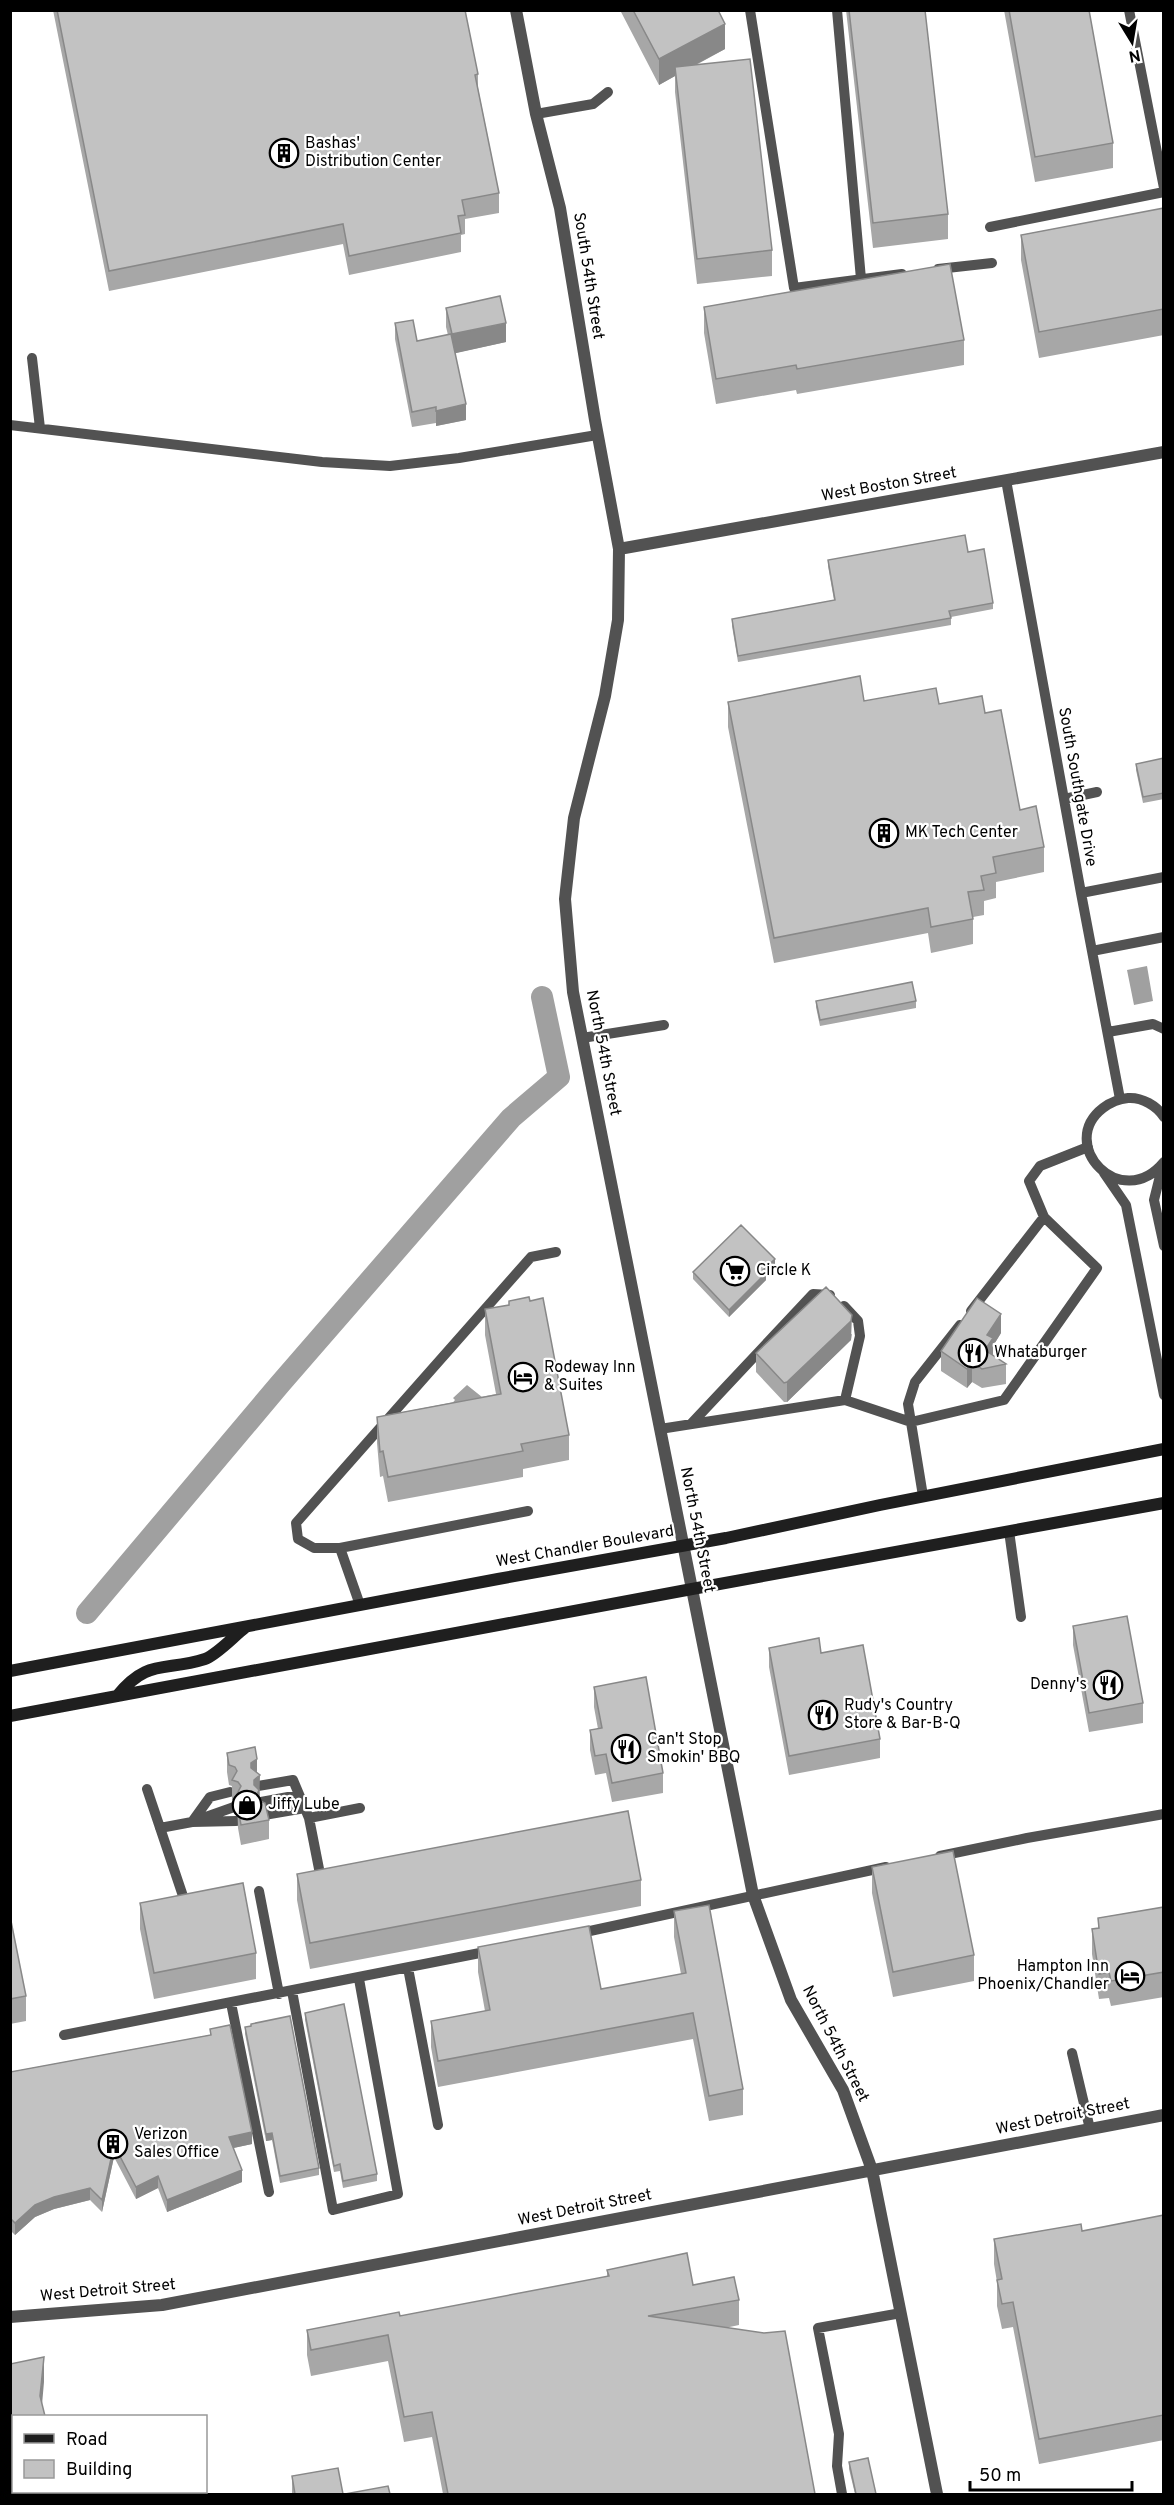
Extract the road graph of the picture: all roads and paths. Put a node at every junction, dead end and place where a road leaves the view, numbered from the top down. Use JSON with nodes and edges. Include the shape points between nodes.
{"nodes":[{"id":1,"x":516,"y":10,"type":"edge"},
{"id":2,"x":750,"y":10,"type":"edge"},
{"id":3,"x":837,"y":10,"type":"edge"},
{"id":4,"x":1129,"y":10,"type":"edge"},
{"id":5,"x":608,"y":92,"type":"dead end"},
{"id":6,"x":536,"y":114,"type":"junction"},
{"id":7,"x":1164,"y":190,"type":"edge"},
{"id":8,"x":990,"y":227,"type":"dead end"},
{"id":9,"x":992,"y":263,"type":"dead end"},
{"id":10,"x":932,"y":270,"type":"edge"},
{"id":11,"x":908,"y":273,"type":"edge"},
{"id":12,"x":861,"y":279,"type":"junction"},
{"id":13,"x":32,"y":358,"type":"dead end"},
{"id":14,"x":10,"y":424,"type":"edge"},
{"id":15,"x":40,"y":428,"type":"junction"},
{"id":16,"x":597,"y":435,"type":"junction"},
{"id":17,"x":1164,"y":452,"type":"edge"},
{"id":18,"x":1006,"y":480,"type":"junction"},
{"id":19,"x":619,"y":549,"type":"junction"},
{"id":20,"x":1097,"y":792,"type":"dead end"},
{"id":21,"x":1064,"y":798,"type":"junction"},
{"id":22,"x":1164,"y":877,"type":"edge"},
{"id":23,"x":1081,"y":893,"type":"junction"},
{"id":24,"x":1164,"y":937,"type":"edge"},
{"id":25,"x":1092,"y":951,"type":"junction"},
{"id":26,"x":664,"y":1025,"type":"dead end"},
{"id":27,"x":1164,"y":1029,"type":"edge"},
{"id":28,"x":1108,"y":1032,"type":"junction"},
{"id":29,"x":582,"y":1038,"type":"junction"},
{"id":30,"x":1120,"y":1099,"type":"junction"},
{"id":31,"x":1164,"y":1117,"type":"edge"},
{"id":32,"x":1088,"y":1147,"type":"junction"},
{"id":33,"x":1163,"y":1163,"type":"edge"},
{"id":34,"x":1104,"y":1173,"type":"junction"},
{"id":35,"x":1044,"y":1217,"type":"junction"},
{"id":36,"x":1164,"y":1246,"type":"edge"},
{"id":37,"x":556,"y":1252,"type":"dead end"},
{"id":38,"x":1164,"y":1395,"type":"edge"},
{"id":39,"x":845,"y":1400,"type":"junction"},
{"id":40,"x":911,"y":1422,"type":"junction"},
{"id":41,"x":691,"y":1424,"type":"junction"},
{"id":42,"x":660,"y":1429,"type":"junction"},
{"id":43,"x":1164,"y":1449,"type":"edge"},
{"id":44,"x":923,"y":1496,"type":"junction"},
{"id":45,"x":1164,"y":1503,"type":"edge"},
{"id":46,"x":528,"y":1511,"type":"dead end"},
{"id":47,"x":1009,"y":1531,"type":"junction"},
{"id":48,"x":682,"y":1546,"type":"junction"},
{"id":49,"x":340,"y":1548,"type":"junction"},
{"id":50,"x":692,"y":1589,"type":"junction"},
{"id":51,"x":360,"y":1605,"type":"junction"},
{"id":52,"x":1021,"y":1617,"type":"dead end"},
{"id":53,"x":247,"y":1626,"type":"junction"},
{"id":54,"x":10,"y":1671,"type":"edge"},
{"id":55,"x":117,"y":1696,"type":"junction"},
{"id":56,"x":10,"y":1716,"type":"edge"},
{"id":57,"x":258,"y":1786,"type":"edge"},
{"id":58,"x":147,"y":1789,"type":"dead end"},
{"id":59,"x":231,"y":1792,"type":"edge"},
{"id":60,"x":299,"y":1795,"type":"junction"},
{"id":61,"x":261,"y":1802,"type":"edge"},
{"id":62,"x":234,"y":1808,"type":"dead end"},
{"id":63,"x":305,"y":1808,"type":"junction"},
{"id":64,"x":360,"y":1808,"type":"dead end"},
{"id":65,"x":1164,"y":1814,"type":"edge"},
{"id":66,"x":264,"y":1815,"type":"edge"},
{"id":67,"x":309,"y":1818,"type":"junction"},
{"id":68,"x":236,"y":1821,"type":"edge"},
{"id":69,"x":192,"y":1822,"type":"junction"},
{"id":70,"x":160,"y":1828,"type":"junction"},
{"id":71,"x":933,"y":1857,"type":"edge"},
{"id":72,"x":898,"y":1865,"type":"edge"},
{"id":73,"x":321,"y":1879,"type":"edge"},
{"id":74,"x":259,"y":1891,"type":"dead end"},
{"id":75,"x":753,"y":1895,"type":"junction"},
{"id":76,"x":186,"y":1905,"type":"edge"},
{"id":77,"x":567,"y":1935,"type":"edge"},
{"id":78,"x":499,"y":1949,"type":"edge"},
{"id":79,"x":408,"y":1968,"type":"junction"},
{"id":80,"x":359,"y":1979,"type":"junction"},
{"id":81,"x":292,"y":1991,"type":"junction"},
{"id":82,"x":279,"y":1994,"type":"junction"},
{"id":83,"x":231,"y":2003,"type":"junction"},
{"id":84,"x":64,"y":2035,"type":"dead end"},
{"id":85,"x":1072,"y":2053,"type":"dead end"},
{"id":86,"x":1164,"y":2115,"type":"edge"},
{"id":87,"x":438,"y":2125,"type":"dead end"},
{"id":88,"x":1090,"y":2129,"type":"junction"},
{"id":89,"x":872,"y":2170,"type":"junction"},
{"id":90,"x":269,"y":2192,"type":"dead end"},
{"id":91,"x":901,"y":2313,"type":"junction"},
{"id":92,"x":10,"y":2317,"type":"edge"},
{"id":93,"x":842,"y":2494,"type":"edge"},
{"id":94,"x":937,"y":2494,"type":"edge"}],
"edges":[{"from":1,"to":6,"type":"street","name":"South 54th Street"},
{"from":2,"to":12,"type":"lane","via":[[794,288]]},
{"from":3,"to":12,"type":"lane"},
{"from":4,"to":7,"type":"lane"},
{"from":5,"to":6,"type":"lane","via":[[593,104]]},
{"from":6,"to":16,"type":"street","name":"South 54th Street","via":[[560,208]]},
{"from":7,"to":8,"type":"lane"},
{"from":9,"to":10,"type":"lane"},
{"from":11,"to":12,"type":"lane"},
{"from":13,"to":15,"type":"lane"},
{"from":14,"to":15,"type":"lane"},
{"from":15,"to":16,"type":"lane","via":[[322,462],[390,466]]},
{"from":16,"to":19,"type":"street","name":"South 54th Street"},
{"from":17,"to":18,"type":"street","name":"West Boston Street"},
{"from":18,"to":19,"type":"street","name":"West Boston Street"},
{"from":18,"to":21,"type":"lane","name":"South Southgate Drive"},
{"from":19,"to":29,"type":"street","name":"North 54th Street","via":[[618,620],[605,696],[574,818],[565,899],[573,992]]},
{"from":20,"to":21,"type":"lane"},
{"from":21,"to":23,"type":"lane","name":"South Southgate Drive"},
{"from":22,"to":23,"type":"lane"},
{"from":23,"to":25,"type":"lane","name":"South Southgate Drive"},
{"from":24,"to":25,"type":"lane"},
{"from":25,"to":28,"type":"lane","name":"South Southgate Drive"},
{"from":26,"to":29,"type":"lane"},
{"from":27,"to":28,"type":"lane","via":[[1153,1024]]},
{"from":28,"to":30,"type":"lane","name":"South Southgate Drive"},
{"from":29,"to":42,"type":"street","name":"North 54th Street"},
{"from":30,"to":31,"type":"lane","via":[[1142,1100]]},
{"from":30,"to":32,"type":"lane","via":[[1096,1113],[1090,1123]]},
{"from":32,"to":34,"type":"lane","via":[[1093,1161]]},
{"from":32,"to":35,"type":"lane","via":[[1040,1166],[1029,1181]]},
{"from":33,"to":34,"type":"lane","via":[[1149,1176],[1136,1180],[1119,1180]]},
{"from":33,"to":36,"type":"lane","via":[[1154,1200]]},
{"from":34,"to":38,"type":"lane","via":[[1126,1206]]},
{"from":35,"to":40,"type":"lane","via":[[915,1382],[908,1404]]},
{"from":35,"to":40,"type":"lane","via":[[1097,1268],[1004,1400]]},
{"from":37,"to":49,"type":"lane","via":[[531,1257],[296,1523],[298,1539],[314,1548]]},
{"from":39,"to":40,"type":"lane"},
{"from":39,"to":41,"type":"lane"},
{"from":39,"to":41,"type":"lane","via":[[860,1336],[858,1321],[834,1295],[813,1294]]},
{"from":40,"to":44,"type":"lane"},
{"from":41,"to":42,"type":"lane"},
{"from":42,"to":48,"type":"street","name":"North 54th Street"},
{"from":43,"to":44,"type":"main road","name":"West Chandler Boulevard"},
{"from":44,"to":48,"type":"main road","name":"West Chandler Boulevard"},
{"from":45,"to":47,"type":"main road"},
{"from":46,"to":49,"type":"lane"},
{"from":47,"to":50,"type":"main road"},
{"from":47,"to":52,"type":"lane"},
{"from":48,"to":50,"type":"street","name":"North 54th Street"},
{"from":48,"to":51,"type":"main road","name":"West Chandler Boulevard"},
{"from":49,"to":51,"type":"lane"},
{"from":50,"to":55,"type":"main road"},
{"from":50,"to":75,"type":"street","name":"North 54th Street"},
{"from":51,"to":53,"type":"main road","name":"West Chandler Boulevard"},
{"from":53,"to":54,"type":"main road","name":"West Chandler Boulevard"},
{"from":53,"to":55,"type":"main road","via":[[207,1658],[142,1671]]},
{"from":55,"to":56,"type":"main road"},
{"from":57,"to":60,"type":"lane","via":[[293,1780]]},
{"from":58,"to":70,"type":"lane"},
{"from":59,"to":69,"type":"lane","via":[[210,1797]]},
{"from":60,"to":61,"type":"lane"},
{"from":60,"to":63,"type":"lane"},
{"from":62,"to":69,"type":"lane"},
{"from":63,"to":66,"type":"lane"},
{"from":63,"to":67,"type":"lane"},
{"from":64,"to":67,"type":"lane"},
{"from":65,"to":71,"type":"lane"},
{"from":67,"to":73,"type":"lane"},
{"from":68,"to":69,"type":"lane"},
{"from":69,"to":70,"type":"lane"},
{"from":70,"to":76,"type":"lane"},
{"from":72,"to":75,"type":"lane"},
{"from":74,"to":82,"type":"lane"},
{"from":75,"to":77,"type":"lane"},
{"from":75,"to":89,"type":"street","name":"North 54th Street","via":[[791,2000],[843,2090]]},
{"from":78,"to":79,"type":"lane"},
{"from":79,"to":80,"type":"lane"},
{"from":79,"to":87,"type":"lane"},
{"from":80,"to":81,"type":"lane"},
{"from":80,"to":81,"type":"lane","via":[[398,2194],[333,2210]]},
{"from":81,"to":82,"type":"lane"},
{"from":82,"to":83,"type":"lane"},
{"from":83,"to":84,"type":"lane"},
{"from":83,"to":90,"type":"lane"},
{"from":85,"to":88,"type":"lane"},
{"from":86,"to":88,"type":"street","name":"West Detroit Street"},
{"from":88,"to":89,"type":"street","name":"West Detroit Street"},
{"from":89,"to":91,"type":"street","name":"North 54th Street"},
{"from":89,"to":92,"type":"street","name":"West Detroit Street","via":[[162,2305]]},
{"from":91,"to":93,"type":"lane","via":[[818,2328],[839,2434],[837,2466]]},
{"from":91,"to":94,"type":"street","name":"North 54th Street"}]}
